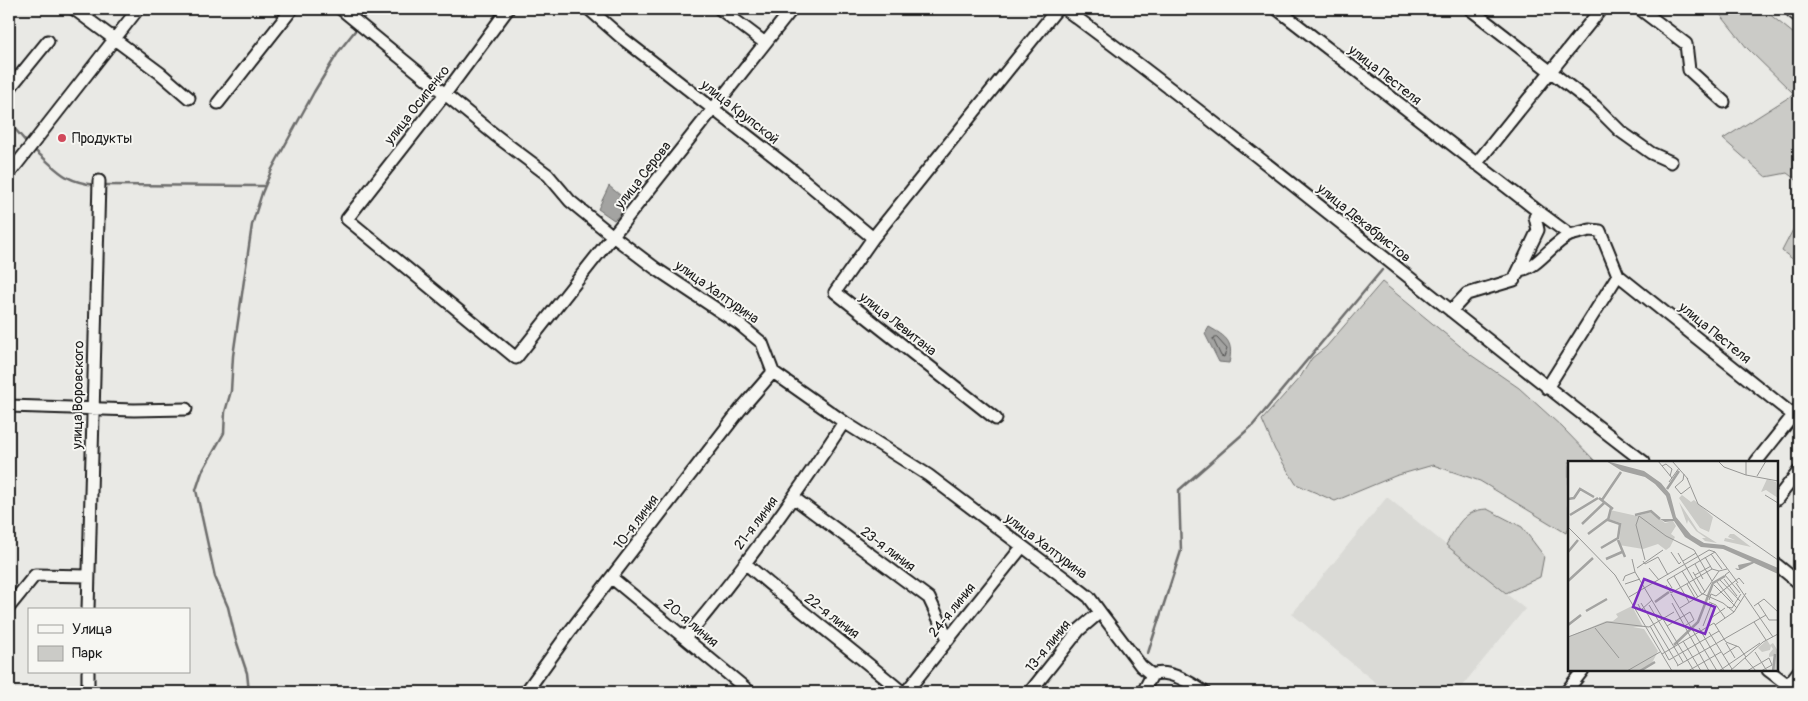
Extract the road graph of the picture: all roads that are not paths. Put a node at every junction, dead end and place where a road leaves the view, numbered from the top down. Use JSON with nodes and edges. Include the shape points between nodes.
{"nodes":[{"id":1,"x":74,"y":9,"type":"edge"},
{"id":2,"x":138,"y":9,"type":"edge"},
{"id":3,"x":292,"y":9,"type":"edge"},
{"id":4,"x":341,"y":9,"type":"edge"},
{"id":5,"x":508,"y":9,"type":"edge"},
{"id":6,"x":589,"y":9,"type":"edge"},
{"id":7,"x":720,"y":9,"type":"edge"},
{"id":8,"x":792,"y":9,"type":"edge"},
{"id":9,"x":1057,"y":9,"type":"edge"},
{"id":10,"x":1065,"y":9,"type":"edge"},
{"id":11,"x":1277,"y":9,"type":"edge"},
{"id":12,"x":1470,"y":9,"type":"edge"},
{"id":13,"x":1600,"y":9,"type":"edge"},
{"id":14,"x":1640,"y":9,"type":"edge"},
{"id":15,"x":1794,"y":9,"type":"edge"},
{"id":16,"x":1799,"y":13,"type":"edge"},
{"id":17,"x":113,"y":39,"type":"junction"},
{"id":18,"x":48,"y":41,"type":"dead end"},
{"id":19,"x":765,"y":43,"type":"junction"},
{"id":20,"x":1550,"y":72,"type":"junction"},
{"id":21,"x":9,"y":89,"type":"edge"},
{"id":22,"x":445,"y":94,"type":"junction"},
{"id":23,"x":189,"y":98,"type":"dead end"},
{"id":24,"x":1724,"y":102,"type":"dead end"},
{"id":25,"x":218,"y":103,"type":"dead end"},
{"id":26,"x":712,"y":110,"type":"junction"},
{"id":27,"x":1671,"y":162,"type":"dead end"},
{"id":28,"x":1476,"y":164,"type":"junction"},
{"id":29,"x":9,"y":174,"type":"edge"},
{"id":30,"x":99,"y":181,"type":"dead end"},
{"id":31,"x":1539,"y":212,"type":"junction"},
{"id":32,"x":1570,"y":235,"type":"junction"},
{"id":33,"x":614,"y":237,"type":"junction"},
{"id":34,"x":873,"y":238,"type":"junction"},
{"id":35,"x":1520,"y":270,"type":"junction"},
{"id":36,"x":1618,"y":275,"type":"junction"},
{"id":37,"x":1451,"y":311,"type":"junction"},
{"id":38,"x":516,"y":358,"type":"joint"},
{"id":39,"x":773,"y":372,"type":"junction"},
{"id":40,"x":1547,"y":388,"type":"junction"},
{"id":41,"x":9,"y":406,"type":"edge"},
{"id":42,"x":93,"y":409,"type":"junction"},
{"id":43,"x":186,"y":409,"type":"dead end"},
{"id":44,"x":1796,"y":412,"type":"edge"},
{"id":45,"x":996,"y":419,"type":"dead end"},
{"id":46,"x":844,"y":422,"type":"junction"},
{"id":47,"x":1643,"y":461,"type":"edge"},
{"id":48,"x":1757,"y":461,"type":"edge"},
{"id":49,"x":1799,"y":471,"type":"edge"},
{"id":50,"x":1778,"y":497,"type":"edge"},
{"id":51,"x":794,"y":498,"type":"junction"},
{"id":52,"x":1022,"y":547,"type":"junction"},
{"id":53,"x":745,"y":563,"type":"junction"},
{"id":54,"x":1778,"y":566,"type":"edge"},
{"id":55,"x":88,"y":576,"type":"junction"},
{"id":56,"x":612,"y":578,"type":"junction"},
{"id":57,"x":1799,"y":583,"type":"edge"},
{"id":58,"x":9,"y":607,"type":"edge"},
{"id":59,"x":88,"y":608,"type":"edge"},
{"id":60,"x":1100,"y":612,"type":"junction"},
{"id":61,"x":686,"y":637,"type":"junction"},
{"id":62,"x":948,"y":638,"type":"junction"},
{"id":63,"x":1583,"y":671,"type":"edge"},
{"id":64,"x":1769,"y":671,"type":"edge"},
{"id":65,"x":1799,"y":671,"type":"edge"},
{"id":66,"x":88,"y":674,"type":"edge"},
{"id":67,"x":1152,"y":675,"type":"junction"},
{"id":68,"x":88,"y":692,"type":"edge"},
{"id":69,"x":526,"y":692,"type":"edge"},
{"id":70,"x":750,"y":692,"type":"edge"},
{"id":71,"x":902,"y":692,"type":"edge"},
{"id":72,"x":906,"y":692,"type":"edge"},
{"id":73,"x":1030,"y":692,"type":"edge"},
{"id":74,"x":1143,"y":692,"type":"edge"},
{"id":75,"x":1204,"y":692,"type":"edge"},
{"id":76,"x":1566,"y":692,"type":"edge"}],
"edges":[{"from":1,"to":17,"type":"street"},
{"from":2,"to":17,"type":"street"},
{"from":3,"to":25,"type":"street"},
{"from":4,"to":22,"type":"street","name":"улица Халтурина"},
{"from":5,"to":22,"type":"street","name":"улица Осипенко"},
{"from":6,"to":26,"type":"street","name":"улица Крупской"},
{"from":7,"to":19,"type":"street"},
{"from":8,"to":19,"type":"street","name":"улица Серова"},
{"from":9,"to":34,"type":"street"},
{"from":10,"to":37,"type":"street","name":"улица Декабристов","via":[[1178,93]]},
{"from":11,"to":28,"type":"street","name":"улица Пестеля"},
{"from":12,"to":20,"type":"street"},
{"from":13,"to":20,"type":"street"},
{"from":14,"to":24,"type":"street","via":[[1686,44],[1689,70]]},
{"from":15,"to":16,"type":"highway"},
{"from":17,"to":23,"type":"street","via":[[160,72]]},
{"from":17,"to":29,"type":"street"},
{"from":18,"to":21,"type":"street"},
{"from":19,"to":26,"type":"street","name":"улица Серова"},
{"from":20,"to":27,"type":"street","via":[[1595,106],[1628,137],[1650,153]]},
{"from":20,"to":28,"type":"street"},
{"from":22,"to":33,"type":"street","name":"улица Халтурина","via":[[548,175],[570,201]]},
{"from":22,"to":38,"type":"street","name":"улица Осипенко","via":[[347,219]]},
{"from":26,"to":33,"type":"street","name":"улица Серова"},
{"from":26,"to":34,"type":"street","name":"улица Крупской","via":[[793,171]]},
{"from":28,"to":31,"type":"street","name":"улица Пестеля"},
{"from":30,"to":42,"type":"street","name":"улица Воровского"},
{"from":31,"to":32,"type":"street","name":"улица Пестеля"},
{"from":31,"to":35,"type":"street","via":[[1535,217],[1538,230]]},
{"from":32,"to":35,"type":"street","via":[[1560,239],[1531,266]]},
{"from":32,"to":36,"type":"street","via":[[1590,230],[1600,232]]},
{"from":33,"to":38,"type":"street","name":"улица Серова"},
{"from":33,"to":39,"type":"street","name":"улица Халтурина","via":[[762,343]]},
{"from":34,"to":45,"type":"street","name":"улица Левитана","via":[[838,284],[836,294]]},
{"from":35,"to":37,"type":"street","via":[[1514,280],[1467,294]]},
{"from":36,"to":40,"type":"street"},
{"from":36,"to":44,"type":"street","name":"улица Пестеля"},
{"from":37,"to":40,"type":"street","name":"улица Декабристов"},
{"from":39,"to":46,"type":"street","name":"улица Халтурина"},
{"from":39,"to":56,"type":"street","name":"10-я линия","via":[[740,410]]},
{"from":40,"to":47,"type":"street","name":"улица Декабристов"},
{"from":41,"to":42,"type":"street"},
{"from":42,"to":43,"type":"street"},
{"from":42,"to":55,"type":"street","name":"улица Воровского"},
{"from":44,"to":48,"type":"street"},
{"from":46,"to":51,"type":"street","name":"21-я линия"},
{"from":46,"to":52,"type":"street","name":"улица Халтурина","via":[[928,475]]},
{"from":49,"to":50,"type":"street"},
{"from":51,"to":53,"type":"street","name":"21-я линия"},
{"from":51,"to":62,"type":"street","name":"23-я линия","via":[[929,598]]},
{"from":52,"to":60,"type":"street","name":"улица Халтурина","via":[[1089,597]]},
{"from":52,"to":62,"type":"street","name":"24-я линия"},
{"from":53,"to":61,"type":"street","name":"21-я линия"},
{"from":53,"to":71,"type":"street","name":"22-я линия"},
{"from":54,"to":57,"type":"street"},
{"from":55,"to":58,"type":"street","via":[[35,575]]},
{"from":55,"to":59,"type":"street","name":"улица Воровского"},
{"from":56,"to":61,"type":"street","name":"20-я линия"},
{"from":56,"to":69,"type":"street","name":"10-я линия"},
{"from":60,"to":67,"type":"street","name":"улица Халтурина","via":[[1141,666]]},
{"from":60,"to":73,"type":"street","name":"13-я линия","via":[[1089,620]]},
{"from":61,"to":70,"type":"street","name":"20-я линия"},
{"from":62,"to":72,"type":"street","name":"24-я линия"},
{"from":63,"to":76,"type":"street"},
{"from":64,"to":65,"type":"street","via":[[1788,685]]},
{"from":66,"to":68,"type":"street"},
{"from":67,"to":74,"type":"street"},
{"from":67,"to":75,"type":"street","via":[[1170,675]]}]}
